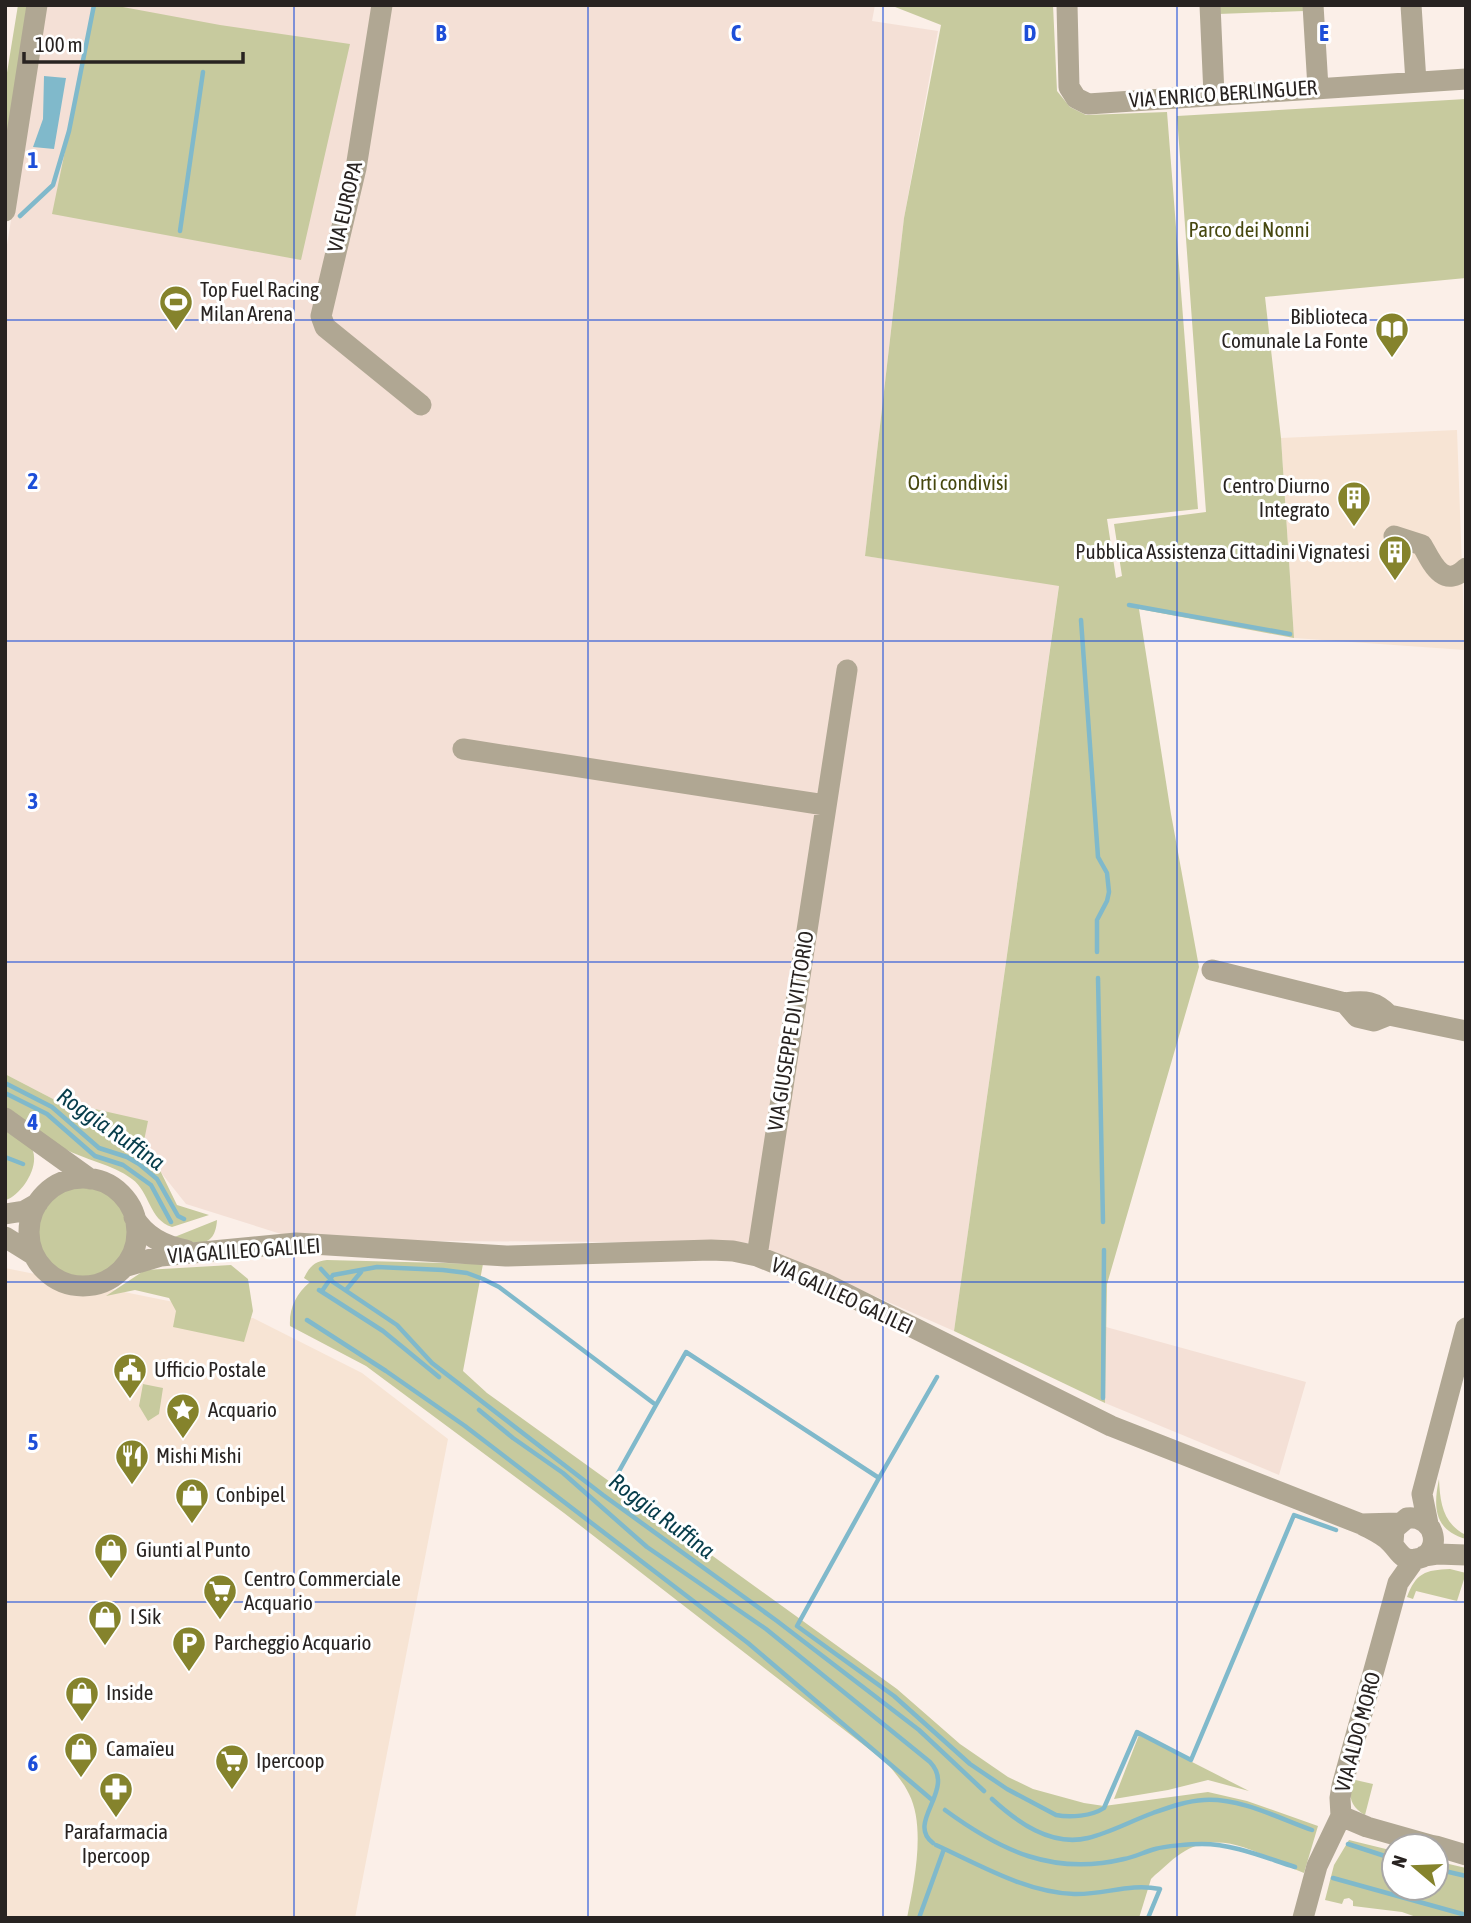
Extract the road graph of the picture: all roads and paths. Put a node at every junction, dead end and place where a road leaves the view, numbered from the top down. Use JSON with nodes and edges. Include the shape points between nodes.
{"nodes":[{"id":1,"x":37,"y":5,"type":"edge"},
{"id":2,"x":382,"y":5,"type":"edge"},
{"id":3,"x":1067,"y":5,"type":"edge"},
{"id":4,"x":1210,"y":5,"type":"edge"},
{"id":5,"x":1313,"y":5,"type":"edge"},
{"id":6,"x":1411,"y":5,"type":"edge"},
{"id":7,"x":1466,"y":79,"type":"edge"},
{"id":8,"x":1416,"y":82,"type":"junction"},
{"id":9,"x":1318,"y":88,"type":"junction"},
{"id":10,"x":1214,"y":95,"type":"junction"},
{"id":11,"x":5,"y":211,"type":"edge"},
{"id":12,"x":421,"y":405,"type":"dead end"},
{"id":13,"x":1394,"y":536,"type":"dead end"},
{"id":14,"x":1466,"y":568,"type":"edge"},
{"id":15,"x":847,"y":670,"type":"dead end"},
{"id":16,"x":463,"y":748,"type":"dead end"},
{"id":17,"x":825,"y":805,"type":"junction"},
{"id":18,"x":1212,"y":970,"type":"dead end"},
{"id":19,"x":1466,"y":1031,"type":"edge"},
{"id":20,"x":5,"y":1118,"type":"edge"},
{"id":21,"x":36,"y":1140,"type":"junction"},
{"id":22,"x":90,"y":1179,"type":"junction"},
{"id":23,"x":42,"y":1198,"type":"junction"},
{"id":24,"x":5,"y":1214,"type":"edge"},
{"id":25,"x":134,"y":1217,"type":"junction"},
{"id":26,"x":5,"y":1237,"type":"edge"},
{"id":27,"x":198,"y":1252,"type":"junction"},
{"id":28,"x":34,"y":1255,"type":"junction"},
{"id":29,"x":757,"y":1256,"type":"junction"},
{"id":30,"x":124,"y":1267,"type":"junction"},
{"id":31,"x":1466,"y":1328,"type":"edge"},
{"id":32,"x":1422,"y":1494,"type":"junction"},
{"id":33,"x":1401,"y":1521,"type":"junction"},
{"id":34,"x":1361,"y":1524,"type":"junction"},
{"id":35,"x":1431,"y":1530,"type":"junction"},
{"id":36,"x":1394,"y":1547,"type":"junction"},
{"id":37,"x":1464,"y":1555,"type":"edge"},
{"id":38,"x":1420,"y":1558,"type":"junction"},
{"id":39,"x":1398,"y":1583,"type":"junction"},
{"id":40,"x":1341,"y":1816,"type":"junction"},
{"id":41,"x":1382,"y":1832,"type":"edge"},
{"id":42,"x":1303,"y":1918,"type":"edge"}],
"edges":[{"from":1,"to":11,"type":"street"},
{"from":2,"to":12,"type":"street","name":"VIA EUROPA","via":[[356,168],[321,316],[325,327]]},
{"from":3,"to":10,"type":"street","name":"VIA ENRICO BERLINGUER","via":[[1069,87],[1074,96],[1088,104]]},
{"from":4,"to":10,"type":"street"},
{"from":5,"to":9,"type":"street"},
{"from":6,"to":8,"type":"street"},
{"from":7,"to":8,"type":"street","name":"VIA ENRICO BERLINGUER"},
{"from":8,"to":9,"type":"street","name":"VIA ENRICO BERLINGUER"},
{"from":9,"to":10,"type":"street","name":"VIA ENRICO BERLINGUER"},
{"from":13,"to":14,"type":"street","via":[[1422,545],[1443,575],[1456,575]]},
{"from":15,"to":17,"type":"street","name":"VIA GIUSEPPE DI VITTORIO"},
{"from":16,"to":17,"type":"street"},
{"from":17,"to":29,"type":"street","name":"VIA GIUSEPPE DI VITTORIO"},
{"from":18,"to":19,"type":"street","via":[[1345,1003],[1357,1017],[1374,1021],[1389,1015]]},
{"from":20,"to":21,"type":"street"},
{"from":21,"to":22,"type":"street"},
{"from":21,"to":23,"type":"street","via":[[47,1168]]},
{"from":22,"to":23,"type":"street","via":[[65,1181]]},
{"from":22,"to":25,"type":"street","via":[[119,1192]]},
{"from":23,"to":24,"type":"street","via":[[24,1211]]},
{"from":23,"to":28,"type":"street","via":[[29,1227]]},
{"from":25,"to":27,"type":"street","via":[[159,1241]]},
{"from":25,"to":30,"type":"street","via":[[135,1245]]},
{"from":26,"to":28,"type":"street"},
{"from":27,"to":29,"type":"street","name":"VIA GALILEO GALILEI","via":[[296,1243],[506,1256],[711,1250]]},
{"from":27,"to":30,"type":"street","name":"VIA GALILEO GALILEI"},
{"from":28,"to":30,"type":"street","via":[[52,1277],[75,1286],[103,1282]]},
{"from":29,"to":34,"type":"street","name":"VIA GALILEO GALILEI","via":[[824,1283],[1101,1421]]},
{"from":31,"to":32,"type":"street"},
{"from":32,"to":33,"type":"street"},
{"from":32,"to":35,"type":"street"},
{"from":33,"to":34,"type":"street","name":"VIA GALILEO GALILEI"},
{"from":33,"to":35,"type":"street","via":[[1416,1518]]},
{"from":33,"to":36,"type":"street","via":[[1393,1532]]},
{"from":34,"to":36,"type":"street"},
{"from":35,"to":37,"type":"street"},
{"from":35,"to":38,"type":"street","via":[[1432,1547]]},
{"from":36,"to":38,"type":"street","via":[[1402,1556]]},
{"from":36,"to":39,"type":"street","name":"VIA ALDO MORO"},
{"from":37,"to":38,"type":"street"},
{"from":38,"to":39,"type":"street","name":"VIA ALDO MORO"},
{"from":39,"to":40,"type":"street","name":"VIA ALDO MORO","via":[[1342,1786]]},
{"from":40,"to":41,"type":"street"},
{"from":40,"to":42,"type":"street","name":"VIA ALDO MORO","via":[[1321,1857]]}]}
